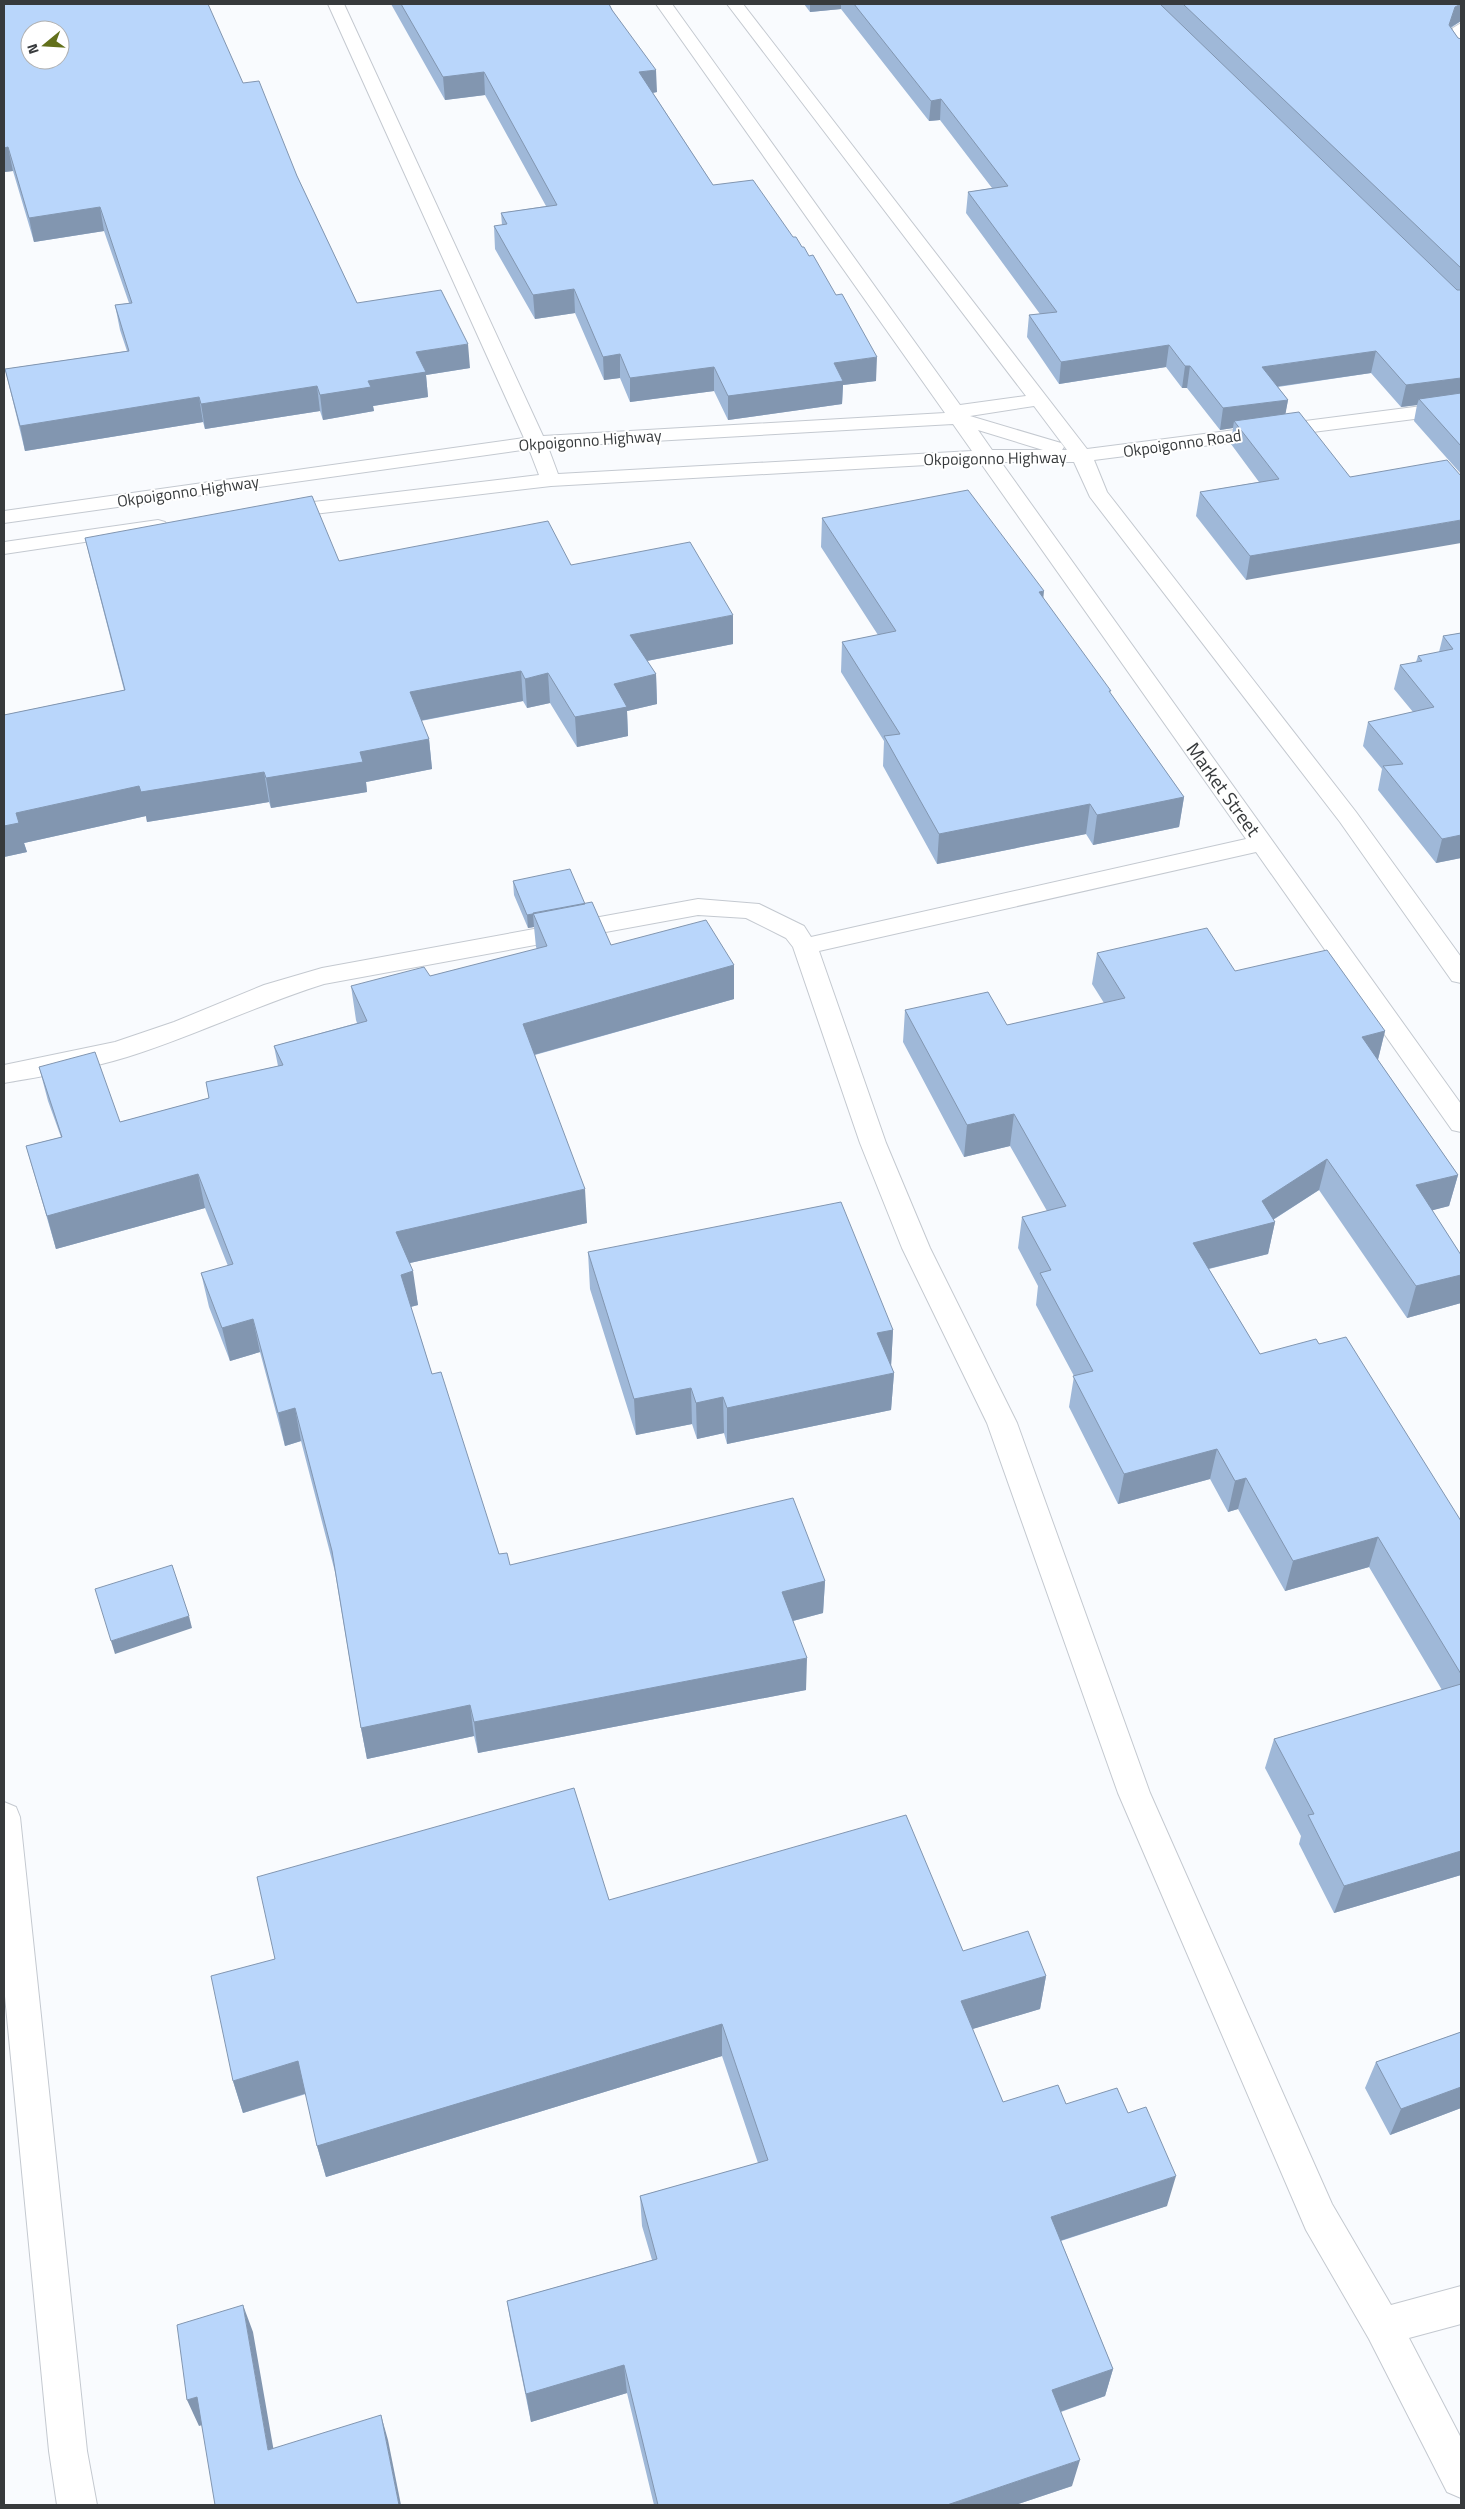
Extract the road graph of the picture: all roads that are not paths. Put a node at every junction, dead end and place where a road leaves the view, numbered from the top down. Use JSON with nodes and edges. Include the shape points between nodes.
{"nodes":[{"id":1,"x":336,"y":4,"type":"edge"},
{"id":2,"x":664,"y":4,"type":"edge"},
{"id":3,"x":735,"y":4,"type":"edge"},
{"id":4,"x":1461,"y":28,"type":"edge"},
{"id":5,"x":1461,"y":54,"type":"edge"},
{"id":6,"x":1039,"y":400,"type":"junction"},
{"id":7,"x":1461,"y":406,"type":"edge"},
{"id":8,"x":956,"y":415,"type":"junction"},
{"id":9,"x":536,"y":442,"type":"junction"},
{"id":10,"x":984,"y":456,"type":"junction"},
{"id":11,"x":1082,"y":456,"type":"junction"},
{"id":12,"x":551,"y":480,"type":"junction"},
{"id":13,"x":257,"y":514,"type":"edge"},
{"id":14,"x":4,"y":517,"type":"edge"},
{"id":15,"x":178,"y":524,"type":"edge"},
{"id":16,"x":4,"y":548,"type":"edge"},
{"id":17,"x":1262,"y":842,"type":"junction"},
{"id":18,"x":805,"y":946,"type":"junction"},
{"id":19,"x":1461,"y":975,"type":"edge"},
{"id":20,"x":4,"y":1074,"type":"edge"},
{"id":21,"x":1461,"y":1123,"type":"edge"},
{"id":22,"x":4,"y":1817,"type":"edge"},
{"id":23,"x":1461,"y":2305,"type":"edge"},
{"id":24,"x":1382,"y":2326,"type":"junction"},
{"id":25,"x":1461,"y":2478,"type":"edge"},
{"id":26,"x":77,"y":2505,"type":"edge"}],
"edges":[{"from":1,"to":9,"type":"street"},
{"from":2,"to":8,"type":"street","name":"Market Street"},
{"from":3,"to":6,"type":"street"},
{"from":4,"to":5,"type":"street","via":[[1455,46]]},
{"from":6,"to":8,"type":"street"},
{"from":6,"to":11,"type":"street"},
{"from":7,"to":11,"type":"street","name":"Okpoigonno Road"},
{"from":8,"to":9,"type":"street","name":"Okpoigonno Highway"},
{"from":8,"to":10,"type":"street","name":"Market Street"},
{"from":8,"to":11,"type":"street","name":"Okpoigonno Highway"},
{"from":9,"to":12,"type":"street"},
{"from":9,"to":14,"type":"street","name":"Okpoigonno Highway"},
{"from":10,"to":11,"type":"street","name":"Okpoigonno Highway"},
{"from":10,"to":12,"type":"street","name":"Okpoigonno Highway"},
{"from":10,"to":17,"type":"street","name":"Market Street"},
{"from":11,"to":19,"type":"street","via":[[1097,493],[1348,817]]},
{"from":12,"to":13,"type":"street","name":"Okpoigonno Highway"},
{"from":15,"to":16,"type":"street","name":"Okpoigonno Highway"},
{"from":17,"to":18,"type":"street"},
{"from":17,"to":21,"type":"street","name":"Market Street"},
{"from":18,"to":20,"type":"street","via":[[795,932],[750,910],[698,907],[322,976],[273,991],[119,1050]]},
{"from":18,"to":24,"type":"street","via":[[873,1142],[912,1239],[1002,1423],[1134,1793],[1319,2217]]},
{"from":22,"to":26,"type":"street","via":[[68,2451]]},
{"from":23,"to":24,"type":"street"},
{"from":24,"to":25,"type":"street"}]}
